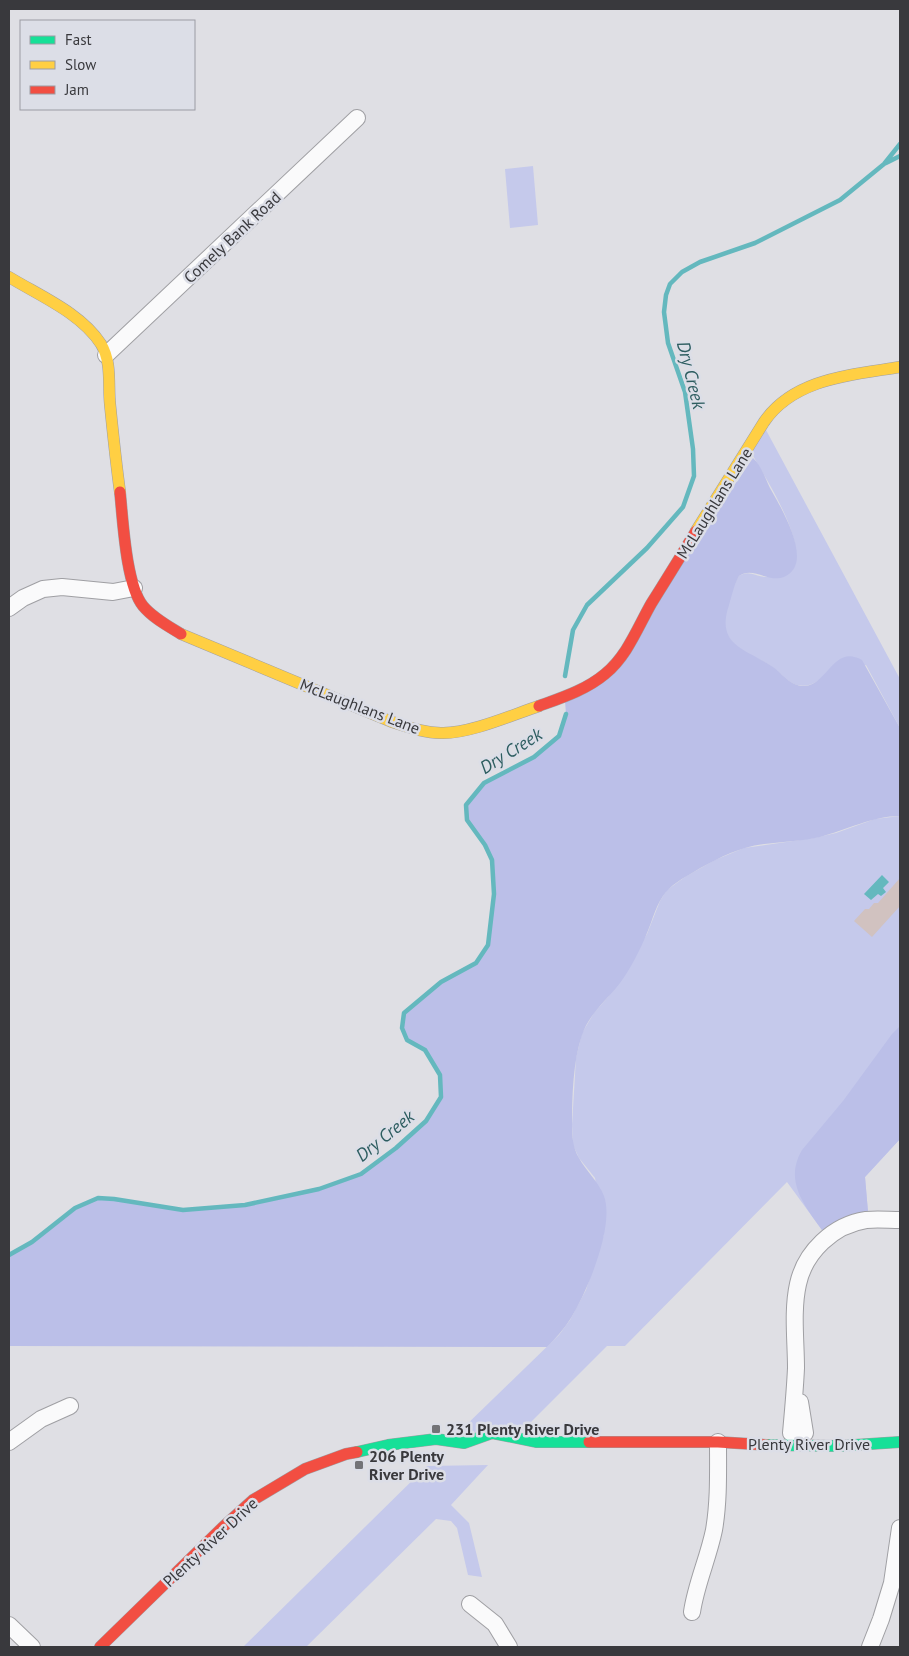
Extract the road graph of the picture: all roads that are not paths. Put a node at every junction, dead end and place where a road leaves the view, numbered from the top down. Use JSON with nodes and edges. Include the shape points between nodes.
{"nodes":[{"id":1,"x":357,"y":118,"type":"dead end"},
{"id":2,"x":9,"y":277,"type":"edge"},
{"id":3,"x":106,"y":356,"type":"junction"},
{"id":4,"x":900,"y":367,"type":"edge"},
{"id":5,"x":134,"y":588,"type":"junction"},
{"id":6,"x":9,"y":608,"type":"edge"},
{"id":7,"x":900,"y":1220,"type":"edge"},
{"id":8,"x":70,"y":1406,"type":"dead end"},
{"id":9,"x":845,"y":1434,"type":"dead end"},
{"id":10,"x":794,"y":1435,"type":"junction"},
{"id":11,"x":9,"y":1442,"type":"edge"},
{"id":12,"x":718,"y":1442,"type":"junction"},
{"id":13,"x":900,"y":1442,"type":"edge"},
{"id":14,"x":900,"y":1528,"type":"edge"},
{"id":15,"x":470,"y":1604,"type":"dead end"},
{"id":16,"x":692,"y":1612,"type":"dead end"},
{"id":17,"x":9,"y":1625,"type":"edge"},
{"id":18,"x":32,"y":1647,"type":"edge"},
{"id":19,"x":100,"y":1647,"type":"edge"},
{"id":20,"x":509,"y":1647,"type":"edge"},
{"id":21,"x":870,"y":1647,"type":"edge"}],
"edges":[{"from":1,"to":3,"type":"street","name":"Comely Bank Road"},
{"from":2,"to":3,"type":"street","name":"McLaughlans Lane","via":[[77,320],[101,344]]},
{"from":3,"to":5,"type":"street","name":"McLaughlans Lane","via":[[126,545]]},
{"from":4,"to":5,"type":"street","name":"McLaughlans Lane","via":[[825,382],[784,400],[765,420],[615,666],[586,687],[469,729],[438,733],[412,728],[189,638],[173,630],[146,608]]},
{"from":5,"to":6,"type":"street","via":[[113,592],[62,587],[43,589]]},
{"from":7,"to":10,"type":"street","via":[[865,1220],[841,1229],[825,1239],[808,1260],[798,1284],[796,1300]]},
{"from":8,"to":11,"type":"street","via":[[41,1419]]},
{"from":9,"to":13,"type":"street","name":"Plenty River Drive"},
{"from":10,"to":12,"type":"street","name":"Plenty River Drive","via":[[750,1436]]},
{"from":10,"to":12,"type":"street","name":"Plenty River Drive","via":[[751,1445]]},
{"from":10,"to":13,"type":"street","name":"Plenty River Drive","via":[[856,1445]]},
{"from":12,"to":16,"type":"street","via":[[716,1516]]},
{"from":12,"to":19,"type":"street","name":"Plenty River Drive","via":[[537,1442],[492,1433],[464,1443],[436,1439],[346,1454],[305,1469],[266,1491],[228,1522]]},
{"from":14,"to":21,"type":"street","via":[[892,1583]]},
{"from":15,"to":20,"type":"street","via":[[495,1624]]},
{"from":17,"to":18,"type":"street"}]}
